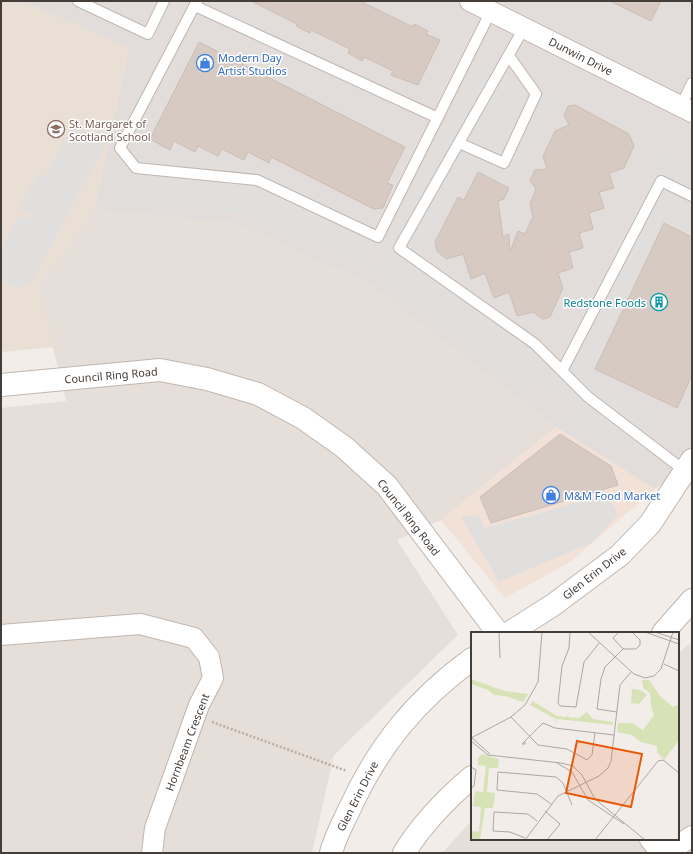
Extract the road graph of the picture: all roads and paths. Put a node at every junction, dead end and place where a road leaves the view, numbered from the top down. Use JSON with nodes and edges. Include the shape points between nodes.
{"nodes":[{"id":1,"x":78,"y":1,"type":"edge"},
{"id":2,"x":164,"y":1,"type":"edge"},
{"id":3,"x":470,"y":1,"type":"edge"},
{"id":4,"x":196,"y":3,"type":"edge"},
{"id":5,"x":491,"y":11,"type":"junction"},
{"id":6,"x":524,"y":28,"type":"junction"},
{"id":7,"x":509,"y":56,"type":"junction"},
{"id":8,"x":692,"y":83,"type":"edge"},
{"id":9,"x":686,"y":109,"type":"edge"},
{"id":10,"x":438,"y":118,"type":"junction"},
{"id":11,"x":459,"y":143,"type":"junction"},
{"id":12,"x":692,"y":196,"type":"edge"},
{"id":13,"x":562,"y":372,"type":"junction"},
{"id":14,"x":1,"y":385,"type":"edge"},
{"id":15,"x":688,"y":466,"type":"edge"},
{"id":16,"x":692,"y":600,"type":"edge"},
{"id":17,"x":497,"y":632,"type":"edge"},
{"id":18,"x":511,"y":632,"type":"edge"},
{"id":19,"x":664,"y":632,"type":"edge"},
{"id":20,"x":1,"y":635,"type":"edge"},
{"id":21,"x":471,"y":660,"type":"edge"},
{"id":22,"x":195,"y":716,"type":"junction"},
{"id":23,"x":364,"y":777,"type":"junction"},
{"id":24,"x":471,"y":778,"type":"edge"},
{"id":25,"x":692,"y":836,"type":"edge"},
{"id":26,"x":652,"y":840,"type":"edge"},
{"id":27,"x":152,"y":853,"type":"edge"},
{"id":28,"x":331,"y":853,"type":"edge"},
{"id":29,"x":404,"y":853,"type":"edge"},
{"id":30,"x":662,"y":853,"type":"edge"},
{"id":31,"x":667,"y":853,"type":"edge"}],
"edges":[{"from":1,"to":2,"type":"lane","via":[[148,34]]},
{"from":3,"to":5,"type":"street","name":"Dunwin Drive"},
{"from":4,"to":10,"type":"lane"},
{"from":4,"to":10,"type":"lane","via":[[120,148],[136,168],[257,180],[378,237]]},
{"from":5,"to":6,"type":"street","name":"Dunwin Drive"},
{"from":5,"to":10,"type":"lane"},
{"from":6,"to":7,"type":"lane"},
{"from":6,"to":9,"type":"street","name":"Dunwin Drive"},
{"from":7,"to":11,"type":"lane"},
{"from":7,"to":11,"type":"lane","via":[[536,94],[504,163]]},
{"from":8,"to":9,"type":"lane"},
{"from":11,"to":13,"type":"lane","via":[[400,248],[535,344]]},
{"from":12,"to":13,"type":"lane","via":[[661,181]]},
{"from":13,"to":15,"type":"lane","via":[[588,397]]},
{"from":14,"to":17,"type":"street","name":"Council Ring Road","via":[[160,370],[207,379],[258,394],[303,418],[344,447],[387,486]]},
{"from":15,"to":18,"type":"street","name":"Glen Erin Drive","via":[[650,524],[620,555],[553,605]]},
{"from":16,"to":19,"type":"street"},
{"from":20,"to":22,"type":"street","name":"Hornbeam Crescent","via":[[140,624],[194,638],[209,657],[213,678]]},
{"from":21,"to":23,"type":"street","name":"Glen Erin Drive","via":[[419,704],[386,742]]},
{"from":22,"to":23,"type":"path"},
{"from":22,"to":27,"type":"street","name":"Hornbeam Crescent","via":[[155,828]]},
{"from":23,"to":28,"type":"street","name":"Glen Erin Drive"},
{"from":24,"to":29,"type":"street","via":[[441,805]]},
{"from":25,"to":31,"type":"street"},
{"from":26,"to":30,"type":"street"}]}
